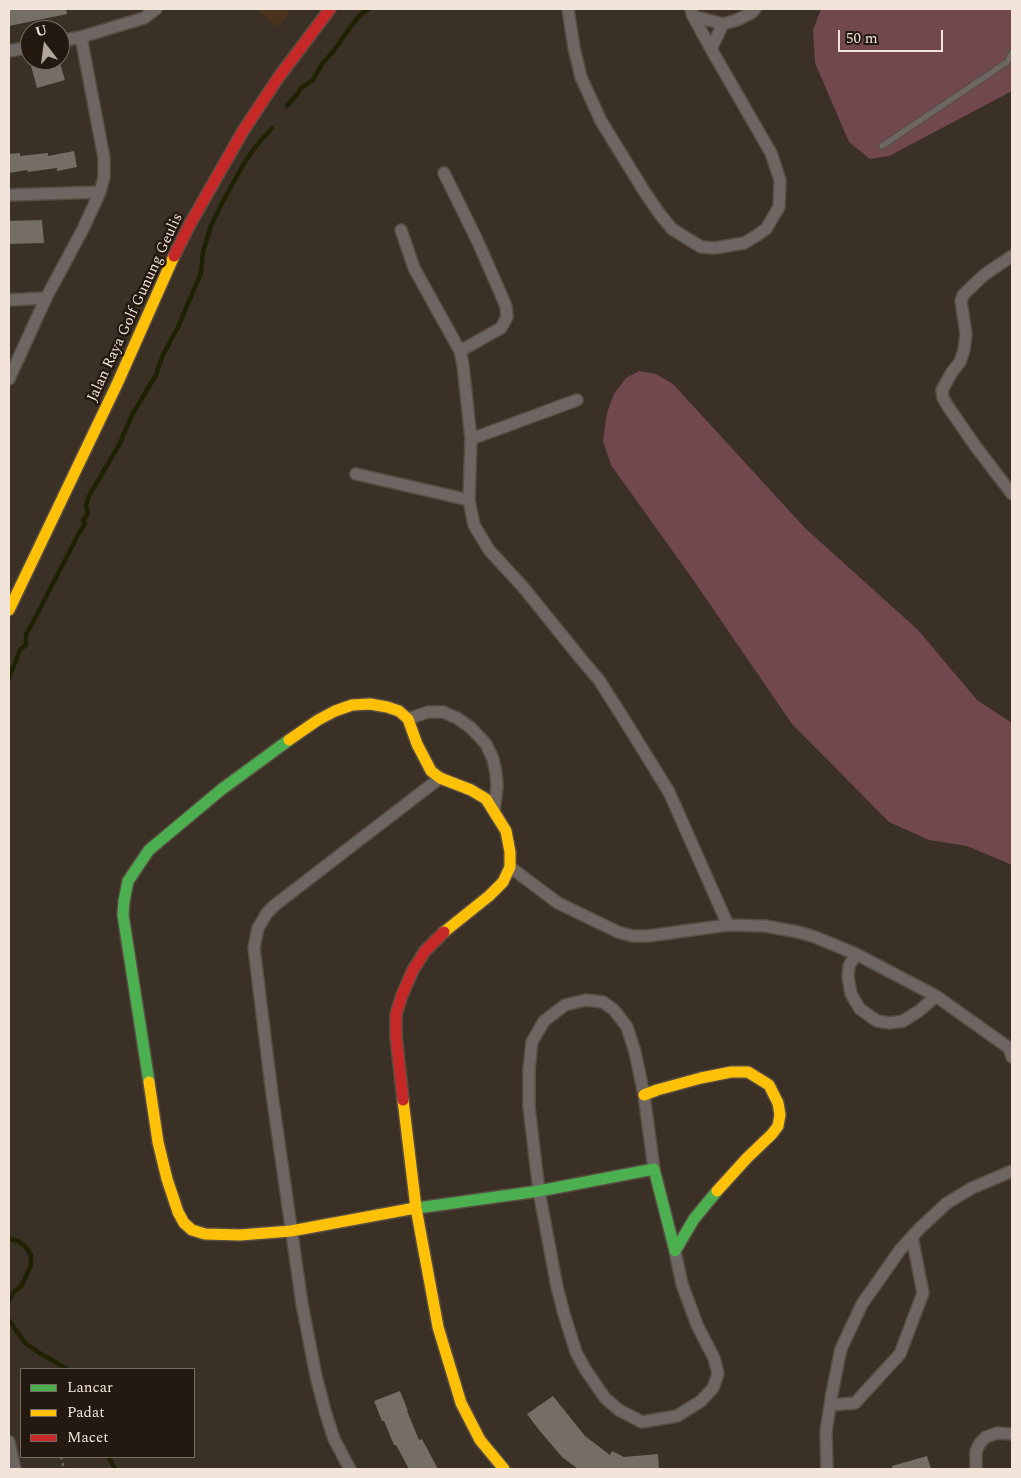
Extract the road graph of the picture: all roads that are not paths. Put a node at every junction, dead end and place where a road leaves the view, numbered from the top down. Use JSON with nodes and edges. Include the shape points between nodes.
{"nodes":[{"id":1,"x":156,"y":9,"type":"edge"},
{"id":2,"x":330,"y":9,"type":"edge"},
{"id":3,"x":568,"y":9,"type":"edge"},
{"id":4,"x":755,"y":9,"type":"edge"},
{"id":5,"x":692,"y":12,"type":"edge"},
{"id":6,"x":722,"y":24,"type":"junction"},
{"id":7,"x":81,"y":37,"type":"junction"},
{"id":8,"x":70,"y":39,"type":"edge"},
{"id":9,"x":711,"y":49,"type":"junction"},
{"id":10,"x":1012,"y":52,"type":"edge"},
{"id":11,"x":882,"y":146,"type":"dead end"},
{"id":12,"x":444,"y":173,"type":"dead end"},
{"id":13,"x":100,"y":192,"type":"junction"},
{"id":14,"x":9,"y":195,"type":"edge"},
{"id":15,"x":401,"y":230,"type":"dead end"},
{"id":16,"x":1012,"y":256,"type":"edge"},
{"id":17,"x":46,"y":298,"type":"junction"},
{"id":18,"x":9,"y":300,"type":"edge"},
{"id":19,"x":460,"y":351,"type":"junction"},
{"id":20,"x":9,"y":379,"type":"edge"},
{"id":21,"x":577,"y":400,"type":"dead end"},
{"id":22,"x":471,"y":439,"type":"junction"},
{"id":23,"x":356,"y":474,"type":"dead end"},
{"id":24,"x":1012,"y":494,"type":"edge"},
{"id":25,"x":469,"y":500,"type":"junction"},
{"id":26,"x":9,"y":610,"type":"edge"},
{"id":27,"x":408,"y":719,"type":"junction"},
{"id":28,"x":440,"y":778,"type":"junction"},
{"id":29,"x":494,"y":811,"type":"junction"},
{"id":30,"x":510,"y":867,"type":"junction"},
{"id":31,"x":728,"y":925,"type":"junction"},
{"id":32,"x":856,"y":954,"type":"junction"},
{"id":33,"x":936,"y":996,"type":"junction"},
{"id":34,"x":1011,"y":1051,"type":"edge"},
{"id":35,"x":644,"y":1095,"type":"junction"},
{"id":36,"x":654,"y":1169,"type":"junction"},
{"id":37,"x":1012,"y":1171,"type":"edge"},
{"id":38,"x":539,"y":1191,"type":"junction"},
{"id":39,"x":416,"y":1208,"type":"junction"},
{"id":40,"x":291,"y":1231,"type":"junction"},
{"id":41,"x":912,"y":1237,"type":"junction"},
{"id":42,"x":676,"y":1251,"type":"junction"},
{"id":43,"x":830,"y":1406,"type":"junction"},
{"id":44,"x":1012,"y":1434,"type":"edge"},
{"id":45,"x":9,"y":1442,"type":"edge"},
{"id":46,"x":15,"y":1469,"type":"edge"},
{"id":47,"x":350,"y":1469,"type":"edge"},
{"id":48,"x":504,"y":1469,"type":"edge"},
{"id":49,"x":827,"y":1469,"type":"edge"},
{"id":50,"x":976,"y":1469,"type":"edge"}],
"edges":[{"from":1,"to":7,"type":"street","via":[[144,18]]},
{"from":2,"to":26,"type":"street","name":"Jalan Raya Golf Gunung Geulis","via":[[243,131],[190,224]]},
{"from":3,"to":9,"type":"street","via":[[581,77],[601,121],[672,229],[700,246],[715,248],[744,243],[766,229],[779,207],[780,180],[771,153]]},
{"from":4,"to":6,"type":"street","via":[[737,20]]},
{"from":5,"to":6,"type":"street"},
{"from":5,"to":9,"type":"street"},
{"from":6,"to":9,"type":"street"},
{"from":7,"to":8,"type":"street"},
{"from":7,"to":13,"type":"street","via":[[104,158]]},
{"from":10,"to":11,"type":"lane","via":[[1007,62]]},
{"from":12,"to":19,"type":"street","via":[[506,306],[507,317],[501,328]]},
{"from":13,"to":14,"type":"street"},
{"from":13,"to":17,"type":"street","via":[[84,229]]},
{"from":15,"to":19,"type":"street","via":[[414,268]]},
{"from":16,"to":24,"type":"street","via":[[984,275],[963,295],[964,350],[942,390],[949,408]]},
{"from":17,"to":18,"type":"street"},
{"from":17,"to":20,"type":"street"},
{"from":19,"to":22,"type":"street"},
{"from":21,"to":22,"type":"street"},
{"from":22,"to":25,"type":"street"},
{"from":23,"to":25,"type":"street"},
{"from":25,"to":31,"type":"street","via":[[474,525],[489,550],[599,680],[649,758],[669,792]]},
{"from":27,"to":28,"type":"street","via":[[424,759]]},
{"from":27,"to":29,"type":"street","via":[[428,712],[443,712],[472,728],[486,744],[496,772]]},
{"from":27,"to":40,"type":"street","via":[[399,711],[370,704],[352,705],[318,720],[264,757],[169,832],[149,850],[128,881],[123,915],[158,1142],[181,1218],[192,1230],[205,1234]]},
{"from":28,"to":29,"type":"street","via":[[472,790],[486,799]]},
{"from":28,"to":40,"type":"street","via":[[275,905],[258,928],[254,948]]},
{"from":29,"to":30,"type":"street","via":[[506,831]]},
{"from":30,"to":31,"type":"street","via":[[558,904],[633,936]]},
{"from":30,"to":39,"type":"street","via":[[503,882],[489,896],[425,951],[396,1014],[400,1080]]},
{"from":31,"to":32,"type":"street","via":[[765,926],[798,932]]},
{"from":32,"to":33,"type":"street"},
{"from":32,"to":33,"type":"street","via":[[849,966],[851,994],[860,1009],[877,1021],[903,1021]]},
{"from":33,"to":34,"type":"street"},
{"from":35,"to":36,"type":"street"},
{"from":35,"to":38,"type":"street","via":[[627,1027],[614,1010],[603,1002],[586,1000],[566,1005],[544,1021],[532,1042],[528,1069]]},
{"from":35,"to":42,"type":"street","via":[[701,1078],[748,1072],[769,1085],[778,1103],[778,1126],[715,1193],[694,1219]]},
{"from":36,"to":38,"type":"street"},
{"from":36,"to":42,"type":"street"},
{"from":37,"to":41,"type":"street","via":[[947,1203]]},
{"from":38,"to":39,"type":"street"},
{"from":38,"to":42,"type":"street","via":[[557,1286],[576,1352],[605,1398],[642,1422],[677,1416],[713,1388],[718,1374],[714,1358],[696,1325]]},
{"from":39,"to":40,"type":"street"},
{"from":39,"to":48,"type":"street","via":[[438,1327],[461,1404],[480,1440]]},
{"from":40,"to":47,"type":"street","via":[[316,1376],[334,1439]]},
{"from":41,"to":43,"type":"street","via":[[862,1304],[841,1349]]},
{"from":41,"to":43,"type":"street","via":[[923,1292],[900,1354],[855,1403]]},
{"from":43,"to":49,"type":"street","via":[[826,1432]]},
{"from":44,"to":50,"type":"street","via":[[997,1433],[986,1437],[976,1451]]},
{"from":45,"to":46,"type":"street"}]}
